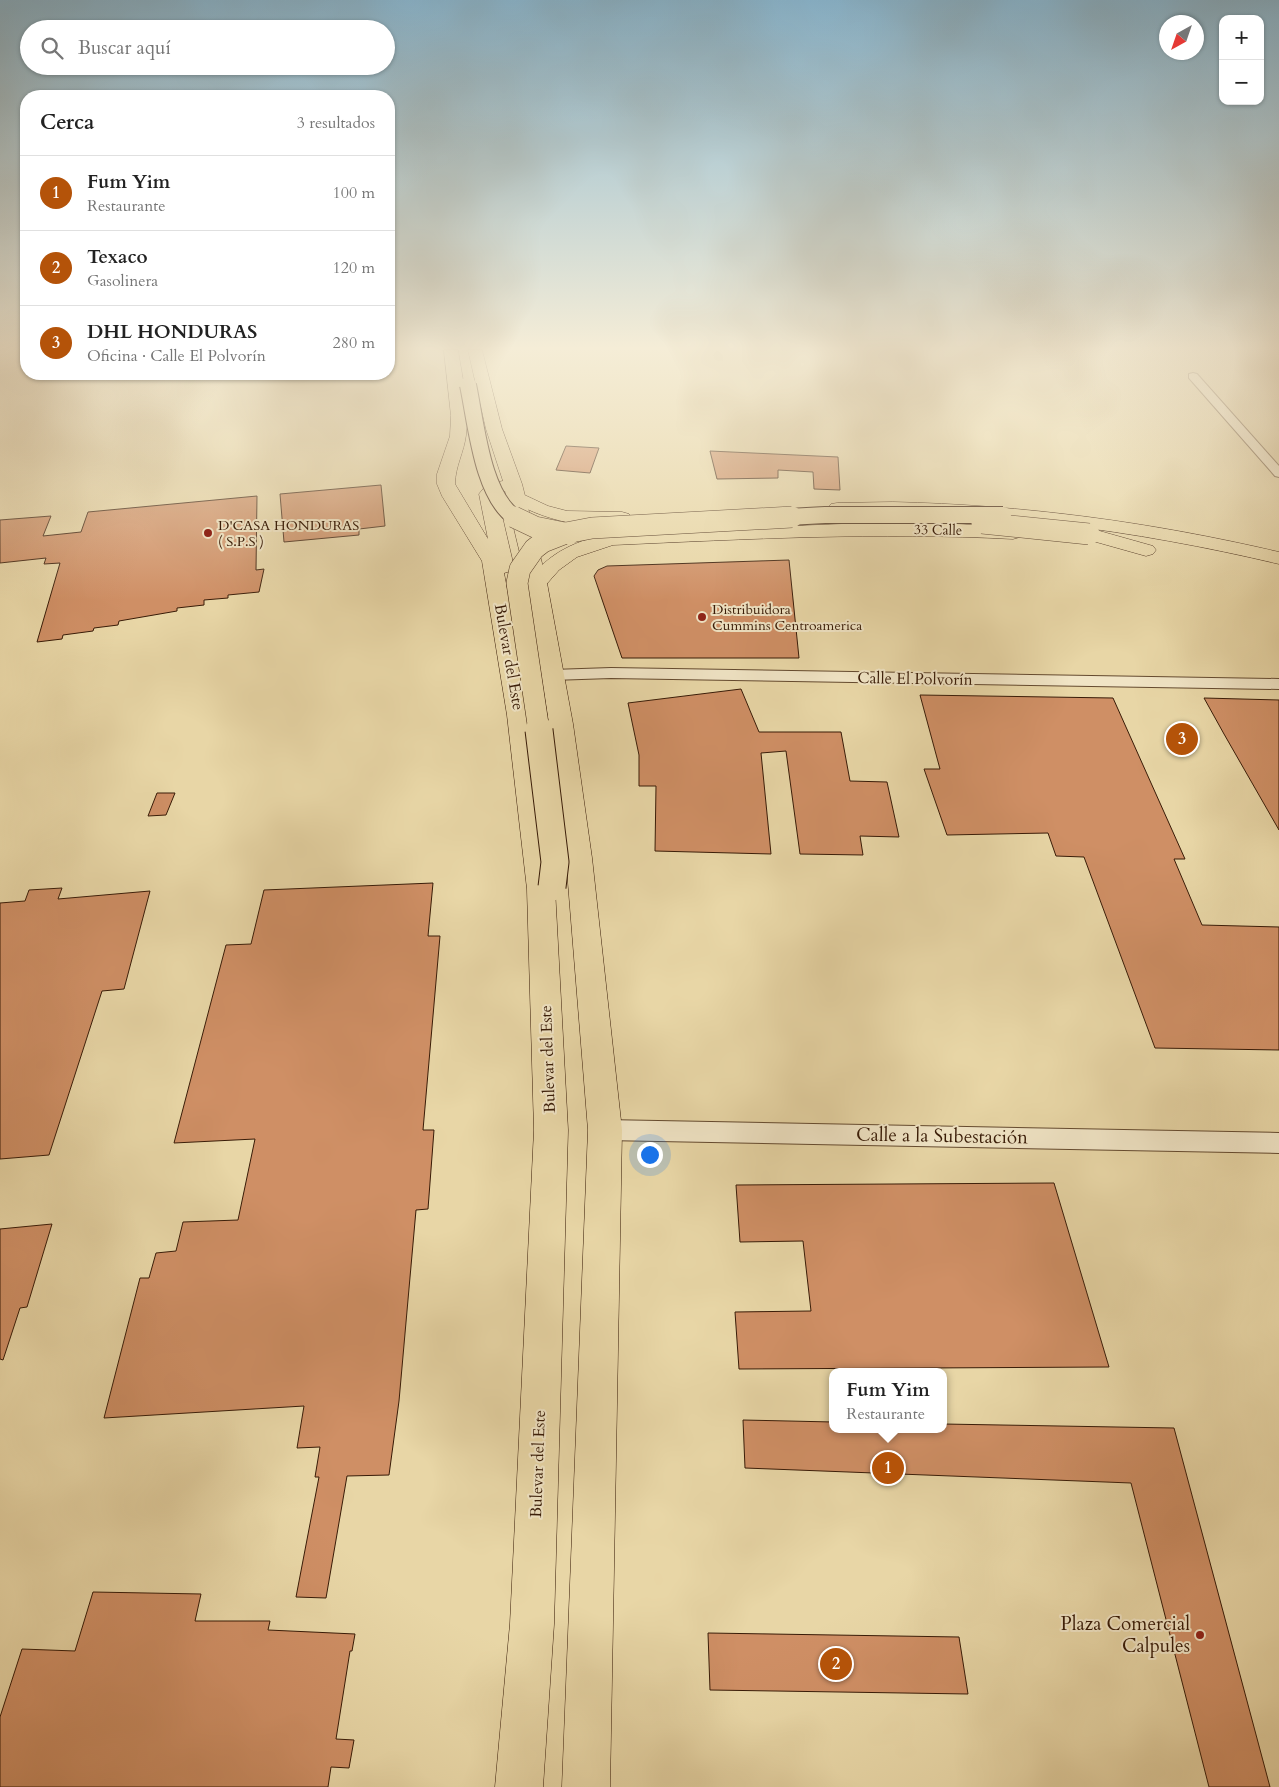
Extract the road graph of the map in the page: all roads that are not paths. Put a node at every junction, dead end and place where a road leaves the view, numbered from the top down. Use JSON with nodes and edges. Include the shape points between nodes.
{"nodes":[{"id":1,"x":458,"y":433,"type":"edge"},
{"id":2,"x":479,"y":433,"type":"edge"},
{"id":3,"x":496,"y":433,"type":"edge"},
{"id":4,"x":1244,"y":433,"type":"edge"},
{"id":5,"x":1279,"y":473,"type":"edge"},
{"id":6,"x":515,"y":490,"type":"junction"},
{"id":7,"x":1026,"y":515,"type":"junction"},
{"id":8,"x":623,"y":518,"type":"junction"},
{"id":9,"x":626,"y":538,"type":"junction"},
{"id":10,"x":1164,"y":552,"type":"junction"},
{"id":11,"x":1279,"y":558,"type":"edge"},
{"id":12,"x":1279,"y":576,"type":"edge"},
{"id":13,"x":537,"y":583,"type":"junction"},
{"id":14,"x":498,"y":596,"type":"junction"},
{"id":15,"x":552,"y":675,"type":"junction"},
{"id":16,"x":1279,"y":684,"type":"edge"},
{"id":17,"x":543,"y":933,"type":"junction"},
{"id":18,"x":605,"y":1130,"type":"junction"},
{"id":19,"x":1279,"y":1143,"type":"edge"},
{"id":20,"x":519,"y":1787,"type":"edge"},
{"id":21,"x":586,"y":1787,"type":"edge"}],
"edges":[{"from":1,"to":14,"type":"main road","name":"Bulevar del Este","via":[[446,484],[492,561]]},
{"from":2,"to":10,"type":"main road","bridge":true,"via":[[498,499],[506,510],[522,521],[550,531],[588,534],[842,523],[953,522],[1089,534]]},
{"from":3,"to":6,"type":"main road"},
{"from":4,"to":5,"type":"street"},
{"from":6,"to":8,"type":"main road","name":"33 Calle","via":[[538,510],[557,516]]},
{"from":6,"to":13,"type":"main road"},
{"from":6,"to":14,"type":"main road","via":[[493,488],[488,494],[505,573]]},
{"from":7,"to":8,"type":"main road","name":"33 Calle","via":[[986,509],[899,506]]},
{"from":7,"to":11,"type":"main road","name":"33 Calle","via":[[1224,544]]},
{"from":7,"to":17,"type":"main road","bridge":true,"via":[[825,516],[601,527],[569,532],[537,546],[521,565],[517,583],[545,768],[555,862]]},
{"from":8,"to":9,"type":"main road"},
{"from":9,"to":10,"type":"main road","name":"33 Calle","via":[[938,529],[1055,537]]},
{"from":9,"to":13,"type":"main road","name":"33 Calle","via":[[593,542],[565,554]]},
{"from":10,"to":12,"type":"main road","name":"33 Calle","via":[[1227,562]]},
{"from":13,"to":15,"type":"main road"},
{"from":14,"to":17,"type":"main road","name":"Bulevar del Este","via":[[519,715],[541,889]]},
{"from":15,"to":16,"type":"street","name":"Calle El Polvorín","via":[[611,673]]},
{"from":15,"to":18,"type":"main road","via":[[562,724],[579,858]]},
{"from":17,"to":20,"type":"main road","name":"Bulevar del Este","via":[[551,1130],[532,1624]]},
{"from":18,"to":19,"type":"street","name":"Calle a la Subestación"},
{"from":18,"to":21,"type":"main road"}]}
